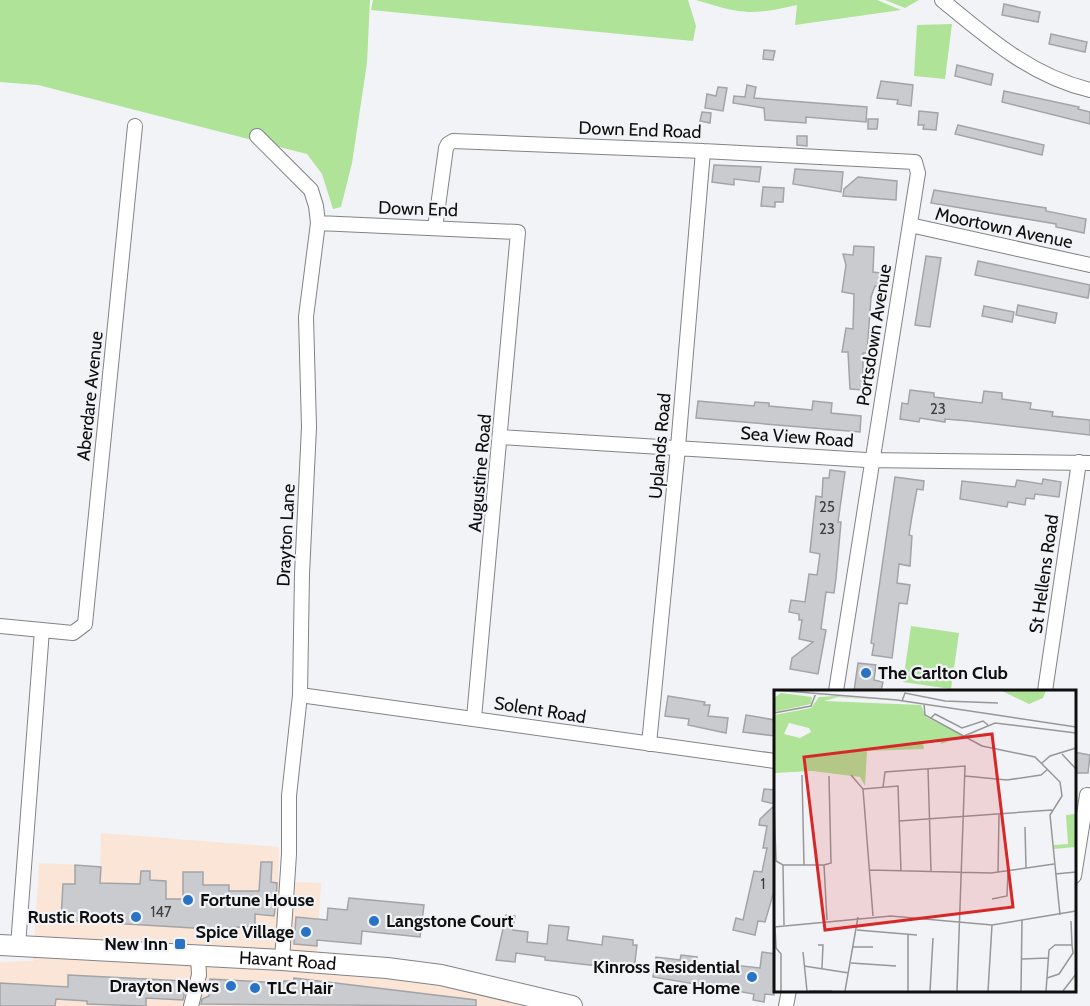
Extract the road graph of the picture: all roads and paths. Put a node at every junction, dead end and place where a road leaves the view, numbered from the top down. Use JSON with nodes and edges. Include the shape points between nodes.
{"nodes":[{"id":1,"x":942,"y":0,"type":"edge"},
{"id":2,"x":1090,"y":90,"type":"edge"},
{"id":3,"x":135,"y":126,"type":"dead end"},
{"id":4,"x":257,"y":136,"type":"dead end"},
{"id":5,"x":703,"y":151,"type":"junction"},
{"id":6,"x":915,"y":162,"type":"joint"},
{"id":7,"x":318,"y":223,"type":"junction"},
{"id":8,"x":910,"y":225,"type":"junction"},
{"id":9,"x":435,"y":228,"type":"junction"},
{"id":10,"x":518,"y":232,"type":"joint"},
{"id":11,"x":1090,"y":265,"type":"edge"},
{"id":12,"x":501,"y":436,"type":"junction"},
{"id":13,"x":678,"y":447,"type":"junction"},
{"id":14,"x":872,"y":460,"type":"junction"},
{"id":15,"x":1084,"y":463,"type":"edge"},
{"id":16,"x":0,"y":626,"type":"edge"},
{"id":17,"x":42,"y":630,"type":"junction"},
{"id":18,"x":836,"y":690,"type":"edge"},
{"id":19,"x":1045,"y":690,"type":"edge"},
{"id":20,"x":300,"y":695,"type":"junction"},
{"id":21,"x":474,"y":718,"type":"junction"},
{"id":22,"x":650,"y":744,"type":"junction"},
{"id":23,"x":774,"y":761,"type":"edge"},
{"id":24,"x":1084,"y":795,"type":"edge"},
{"id":25,"x":1075,"y":868,"type":"edge"},
{"id":26,"x":9,"y":945,"type":"edge"},
{"id":27,"x":198,"y":956,"type":"junction"},
{"id":28,"x":282,"y":960,"type":"junction"},
{"id":29,"x":789,"y":991,"type":"edge"},
{"id":30,"x":191,"y":1006,"type":"edge"},
{"id":31,"x":572,"y":1006,"type":"edge"},
{"id":32,"x":786,"y":1006,"type":"edge"}],
"edges":[{"from":1,"to":2,"type":"street","via":[[1027,65],[1060,82]]},
{"from":3,"to":17,"type":"street","name":"Aberdare Avenue","via":[[85,624],[74,633]]},
{"from":4,"to":7,"type":"street","name":"Drayton Lane","via":[[311,190]]},
{"from":5,"to":6,"type":"street","name":"Down End Road"},
{"from":5,"to":9,"type":"street","name":"Down End Road","via":[[453,141],[446,148]]},
{"from":5,"to":13,"type":"street","name":"Uplands Road"},
{"from":6,"to":8,"type":"street","name":"Portsdown Avenue","via":[[918,173]]},
{"from":7,"to":9,"type":"street","name":"Down End"},
{"from":7,"to":20,"type":"street","name":"Drayton Lane","via":[[306,317],[309,427]]},
{"from":8,"to":11,"type":"street","name":"Moortown Avenue"},
{"from":8,"to":14,"type":"street","name":"Portsdown Avenue"},
{"from":9,"to":10,"type":"street","name":"Down End"},
{"from":10,"to":12,"type":"street","name":"Augustine Road"},
{"from":12,"to":13,"type":"street","name":"Sea View Road"},
{"from":12,"to":21,"type":"street","name":"Augustine Road"},
{"from":13,"to":14,"type":"street","name":"Sea View Road"},
{"from":13,"to":22,"type":"street","name":"Uplands Road"},
{"from":14,"to":15,"type":"street","name":"Sea View Road"},
{"from":14,"to":18,"type":"street","name":"Portsdown Avenue"},
{"from":15,"to":19,"type":"street","name":"St Hellens Road"},
{"from":16,"to":17,"type":"street","name":"Aberdare Avenue"},
{"from":17,"to":26,"type":"street"},
{"from":20,"to":21,"type":"street","name":"Solent Road"},
{"from":20,"to":28,"type":"street","name":"Drayton Lane","via":[[289,796]]},
{"from":21,"to":22,"type":"street","name":"Solent Road"},
{"from":22,"to":23,"type":"street","name":"Solent Road"},
{"from":24,"to":25,"type":"street"},
{"from":26,"to":27,"type":"street","name":"Havant Road"},
{"from":27,"to":28,"type":"street","name":"Havant Road"},
{"from":27,"to":30,"type":"street","via":[[199,975]]},
{"from":28,"to":31,"type":"street","name":"Havant Road","via":[[441,975]]},
{"from":29,"to":32,"type":"street"}]}
